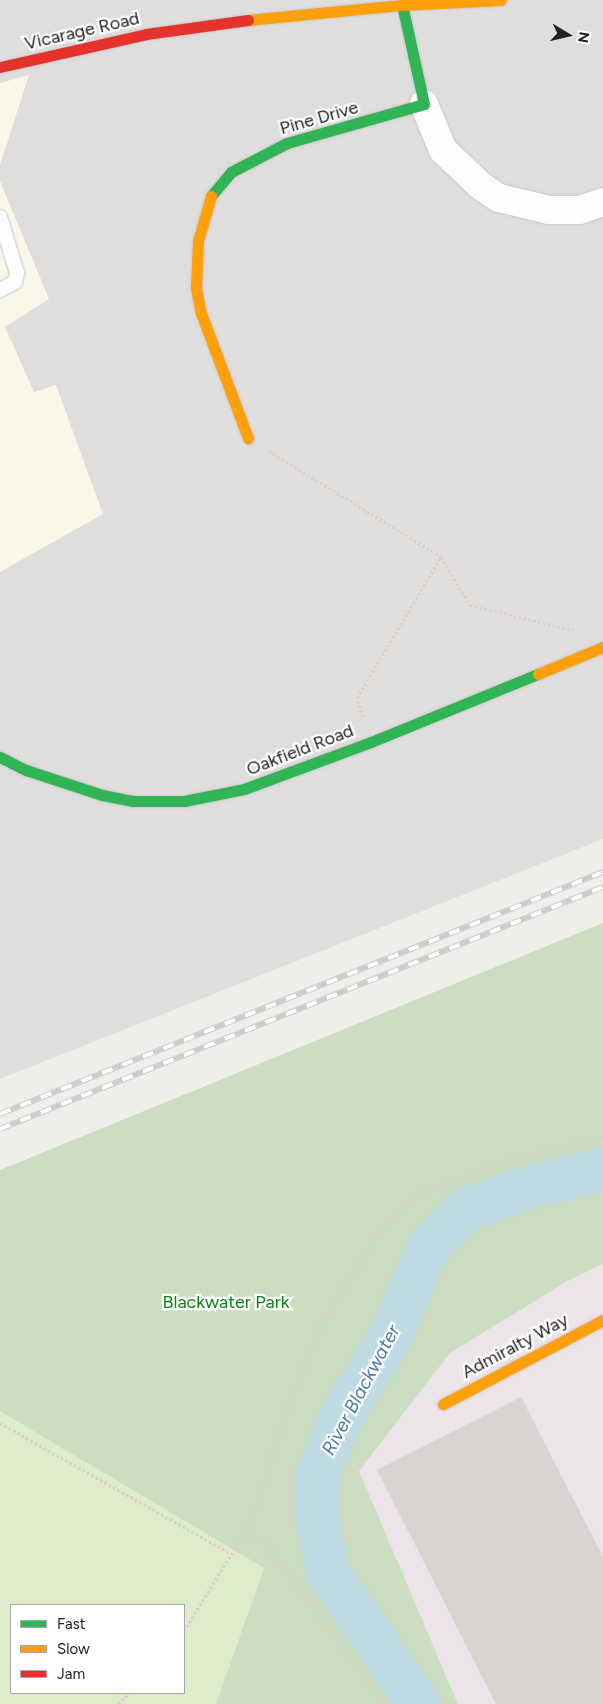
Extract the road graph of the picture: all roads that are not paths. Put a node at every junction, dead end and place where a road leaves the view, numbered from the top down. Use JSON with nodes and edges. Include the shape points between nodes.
{"nodes":[{"id":1,"x":501,"y":0,"type":"edge"},
{"id":2,"x":402,"y":5,"type":"junction"},
{"id":3,"x":0,"y":67,"type":"edge"},
{"id":4,"x":424,"y":104,"type":"junction"},
{"id":5,"x":603,"y":202,"type":"edge"},
{"id":6,"x":0,"y":217,"type":"edge"},
{"id":7,"x":0,"y":290,"type":"edge"},
{"id":8,"x":248,"y":438,"type":"road end"},
{"id":9,"x":603,"y":647,"type":"edge"},
{"id":10,"x":0,"y":757,"type":"edge"},
{"id":11,"x":603,"y":1320,"type":"edge"},
{"id":12,"x":443,"y":1404,"type":"dead end"}],
"edges":[{"from":1,"to":2,"type":"street","name":"Vicarage Road"},
{"from":2,"to":3,"type":"street","name":"Vicarage Road","via":[[217,23],[146,34]]},
{"from":2,"to":4,"type":"street"},
{"from":4,"to":5,"type":"street","via":[[443,150],[481,186],[499,198],[549,210],[579,210]]},
{"from":4,"to":8,"type":"street","name":"Pine Drive","via":[[287,144],[231,172],[209,198],[198,241],[196,288],[201,313]]},
{"from":6,"to":7,"type":"lane","via":[[17,273],[15,282]]},
{"from":9,"to":10,"type":"street","name":"Oakfield Road","via":[[371,742],[244,789],[184,801],[132,801],[102,795],[26,770]]},
{"from":11,"to":12,"type":"street","name":"Admiralty Way"}]}
